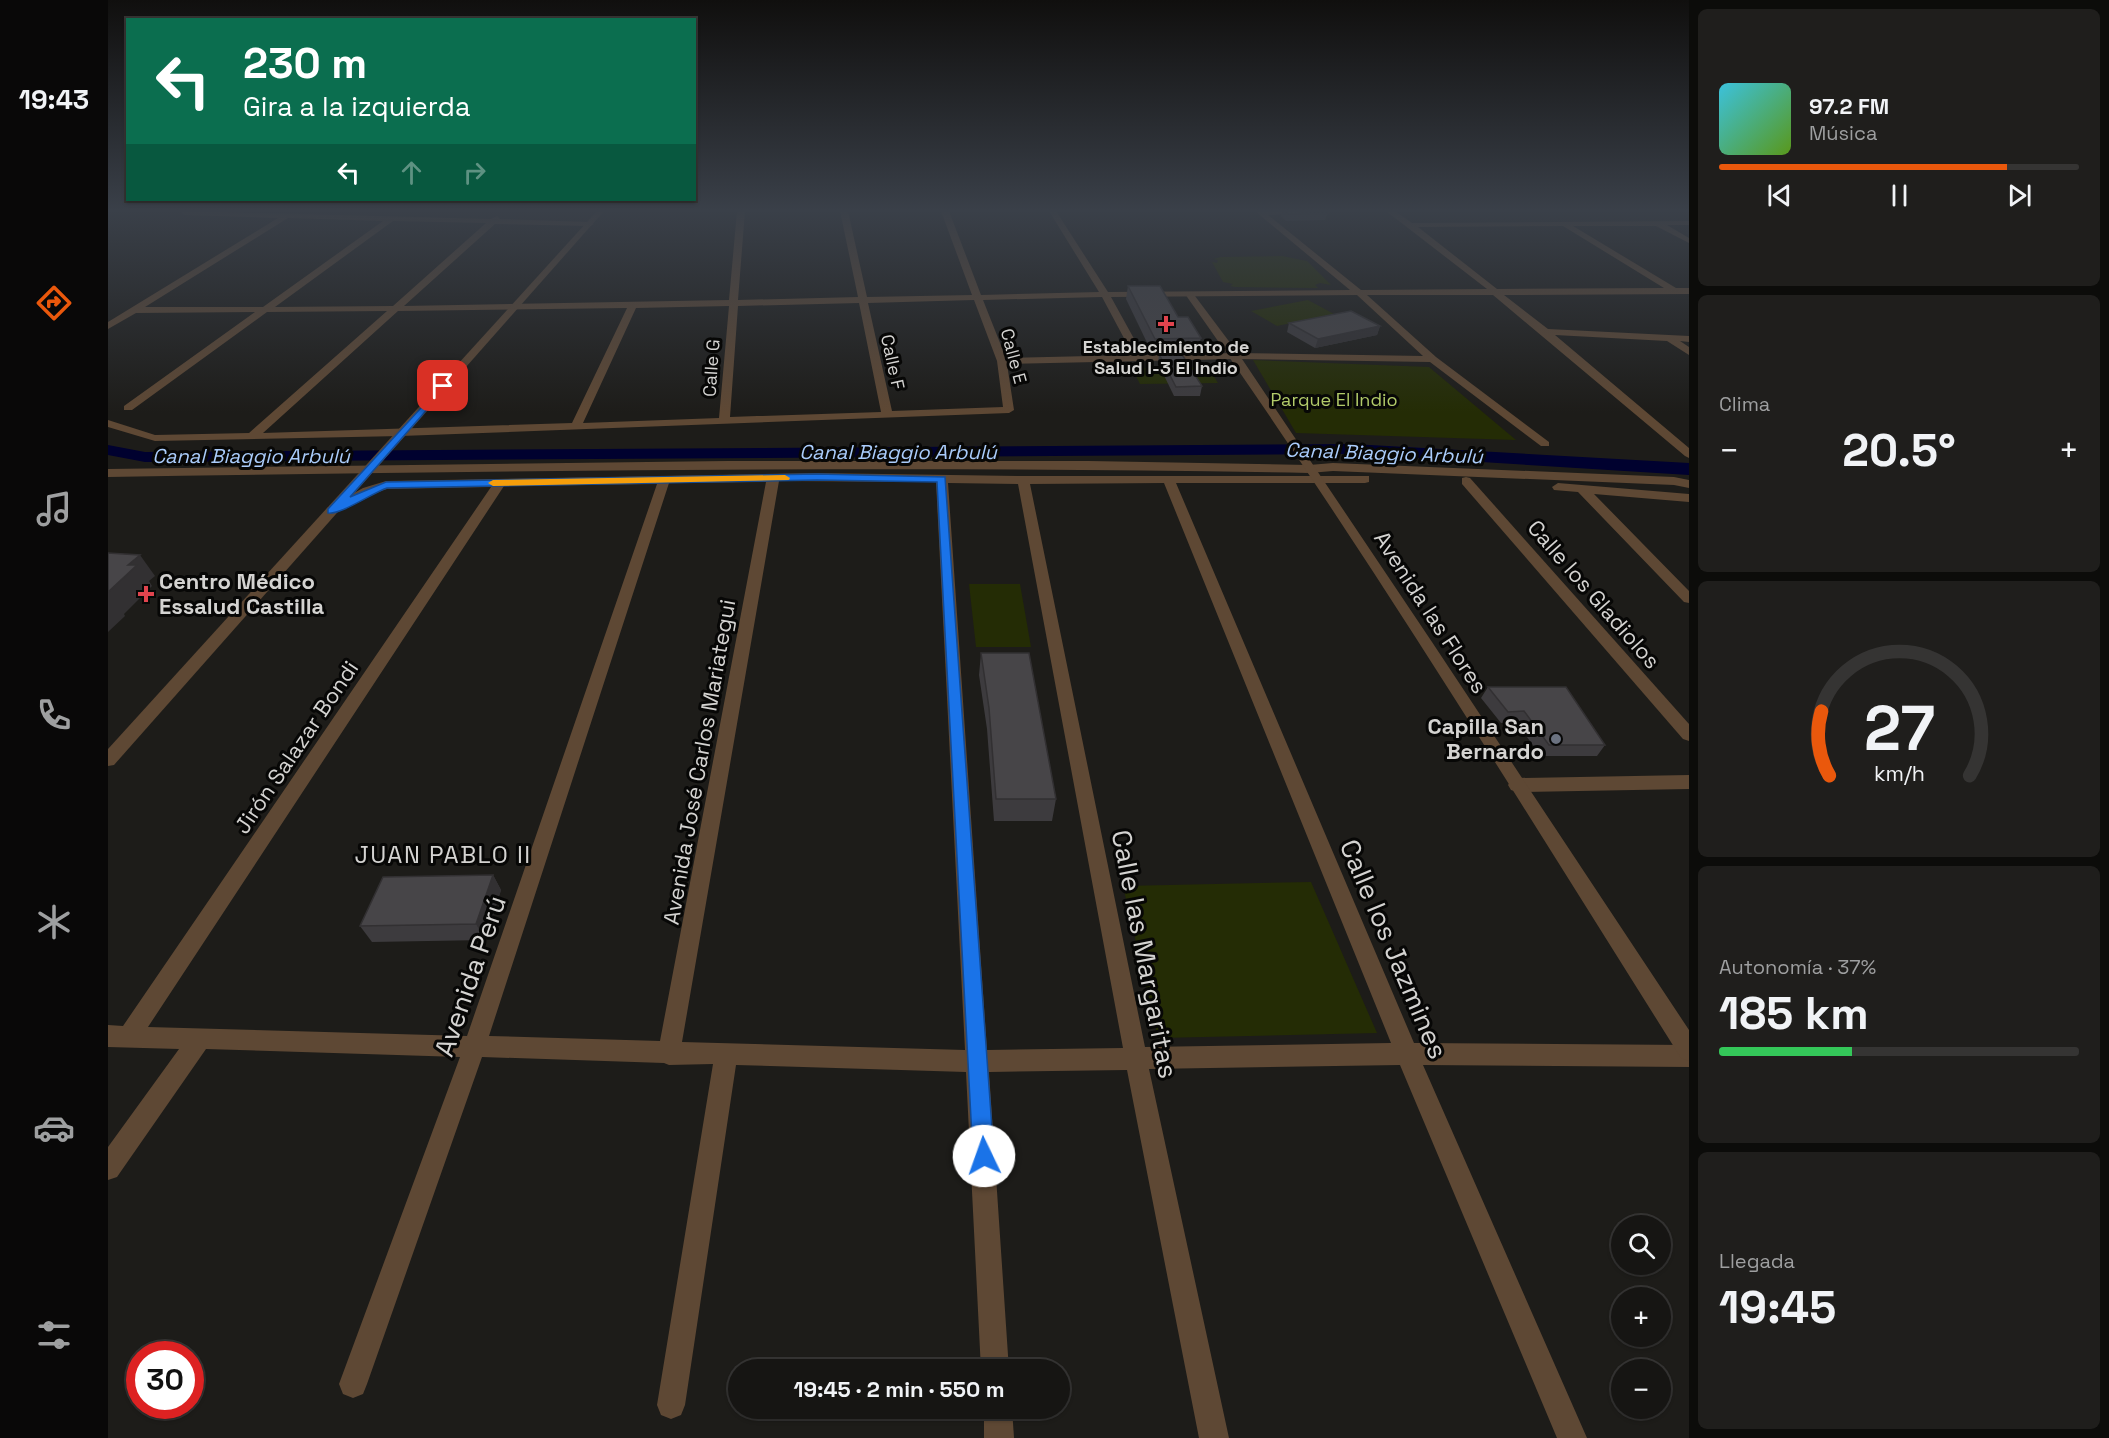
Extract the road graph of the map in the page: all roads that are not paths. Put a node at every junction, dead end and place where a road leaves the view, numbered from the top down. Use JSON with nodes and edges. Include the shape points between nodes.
{"nodes":[{"id":1,"x":185,"y":278,"type":"edge"},
{"id":2,"x":309,"y":278,"type":"edge"},
{"id":3,"x":431,"y":278,"type":"edge"},
{"id":4,"x":541,"y":278,"type":"edge"},
{"id":5,"x":734,"y":278,"type":"edge"},
{"id":6,"x":858,"y":278,"type":"edge"},
{"id":7,"x":971,"y":278,"type":"edge"},
{"id":8,"x":1095,"y":278,"type":"edge"},
{"id":9,"x":1341,"y":278,"type":"edge"},
{"id":10,"x":1478,"y":278,"type":"edge"},
{"id":11,"x":1654,"y":278,"type":"edge"},
{"id":12,"x":1494,"y":291,"type":"junction"},
{"id":13,"x":1675,"y":291,"type":"junction"},
{"id":14,"x":1689,"y":291,"type":"edge"},
{"id":15,"x":1358,"y":292,"type":"junction"},
{"id":16,"x":1105,"y":294,"type":"junction"},
{"id":17,"x":1189,"y":294,"type":"junction"},
{"id":18,"x":978,"y":297,"type":"junction"},
{"id":19,"x":862,"y":300,"type":"junction"},
{"id":20,"x":732,"y":303,"type":"junction"},
{"id":21,"x":633,"y":305,"type":"junction"},
{"id":22,"x":514,"y":308,"type":"junction"},
{"id":23,"x":266,"y":309,"type":"junction"},
{"id":24,"x":397,"y":309,"type":"junction"},
{"id":25,"x":133,"y":310,"type":"junction"},
{"id":26,"x":108,"y":326,"type":"edge"},
{"id":27,"x":1543,"y":332,"type":"junction"},
{"id":28,"x":1670,"y":338,"type":"junction"},
{"id":29,"x":1689,"y":339,"type":"edge"},
{"id":30,"x":1689,"y":352,"type":"edge"},
{"id":31,"x":1235,"y":356,"type":"junction"},
{"id":32,"x":1140,"y":358,"type":"junction"},
{"id":33,"x":1432,"y":359,"type":"junction"},
{"id":34,"x":1002,"y":361,"type":"junction"},
{"id":35,"x":128,"y":408,"type":"dead end"},
{"id":36,"x":887,"y":413,"type":"junction"},
{"id":37,"x":724,"y":420,"type":"junction"},
{"id":38,"x":108,"y":423,"type":"edge"},
{"id":39,"x":576,"y":426,"type":"junction"},
{"id":40,"x":398,"y":436,"type":"junction"},
{"id":41,"x":252,"y":437,"type":"junction"},
{"id":42,"x":1545,"y":444,"type":"dead end"},
{"id":43,"x":1689,"y":454,"type":"edge"},
{"id":44,"x":1310,"y":470,"type":"junction"},
{"id":45,"x":367,"y":471,"type":"junction"},
{"id":46,"x":108,"y":473,"type":"edge"},
{"id":47,"x":773,"y":478,"type":"junction"},
{"id":48,"x":942,"y":479,"type":"junction"},
{"id":49,"x":664,"y":480,"type":"junction"},
{"id":50,"x":1023,"y":480,"type":"junction"},
{"id":51,"x":1168,"y":480,"type":"junction"},
{"id":52,"x":1466,"y":481,"type":"junction"},
{"id":53,"x":500,"y":483,"type":"junction"},
{"id":54,"x":1689,"y":484,"type":"edge"},
{"id":55,"x":1582,"y":489,"type":"junction"},
{"id":56,"x":1689,"y":498,"type":"edge"},
{"id":57,"x":332,"y":511,"type":"junction"},
{"id":58,"x":1689,"y":599,"type":"edge"},
{"id":59,"x":1689,"y":735,"type":"edge"},
{"id":60,"x":109,"y":758,"type":"edge"},
{"id":61,"x":1689,"y":782,"type":"edge"},
{"id":62,"x":1517,"y":784,"type":"junction"},
{"id":63,"x":118,"y":1036,"type":"edge"},
{"id":64,"x":198,"y":1040,"type":"junction"},
{"id":65,"x":475,"y":1046,"type":"junction"},
{"id":66,"x":1689,"y":1050,"type":"edge"},
{"id":67,"x":669,"y":1053,"type":"junction"},
{"id":68,"x":1407,"y":1054,"type":"junction"},
{"id":69,"x":726,"y":1056,"type":"junction"},
{"id":70,"x":1689,"y":1056,"type":"edge"},
{"id":71,"x":1136,"y":1059,"type":"junction"},
{"id":72,"x":978,"y":1061,"type":"junction"},
{"id":73,"x":108,"y":1168,"type":"edge"},
{"id":74,"x":994,"y":1359,"type":"edge"},
{"id":75,"x":353,"y":1384,"type":"dead end"},
{"id":76,"x":671,"y":1405,"type":"dead end"},
{"id":77,"x":998,"y":1419,"type":"edge"},
{"id":78,"x":999,"y":1438,"type":"edge"},
{"id":79,"x":1214,"y":1438,"type":"edge"},
{"id":80,"x":1572,"y":1438,"type":"edge"}],
"edges":[{"from":1,"to":25,"type":"street"},
{"from":2,"to":23,"type":"street"},
{"from":3,"to":24,"type":"street"},
{"from":4,"to":22,"type":"street"},
{"from":5,"to":20,"type":"street","name":"Calle G"},
{"from":6,"to":19,"type":"street","name":"Calle F"},
{"from":7,"to":18,"type":"street","name":"Calle E"},
{"from":8,"to":16,"type":"street"},
{"from":9,"to":15,"type":"street"},
{"from":10,"to":12,"type":"street"},
{"from":11,"to":13,"type":"street"},
{"from":12,"to":13,"type":"street"},
{"from":12,"to":15,"type":"street"},
{"from":12,"to":27,"type":"street"},
{"from":13,"to":14,"type":"street"},
{"from":15,"to":17,"type":"street"},
{"from":15,"to":33,"type":"street"},
{"from":16,"to":17,"type":"street"},
{"from":16,"to":18,"type":"street"},
{"from":16,"to":32,"type":"street"},
{"from":17,"to":31,"type":"street","name":"Avenida las Flores"},
{"from":18,"to":19,"type":"street"},
{"from":18,"to":34,"type":"street","name":"Calle E"},
{"from":19,"to":20,"type":"street"},
{"from":19,"to":36,"type":"street","name":"Calle F"},
{"from":20,"to":21,"type":"street"},
{"from":20,"to":37,"type":"street","name":"Calle G"},
{"from":21,"to":22,"type":"street"},
{"from":21,"to":39,"type":"street"},
{"from":22,"to":24,"type":"street"},
{"from":22,"to":40,"type":"street"},
{"from":23,"to":24,"type":"street"},
{"from":23,"to":25,"type":"street"},
{"from":23,"to":35,"type":"street"},
{"from":24,"to":41,"type":"street"},
{"from":25,"to":26,"type":"street"},
{"from":27,"to":28,"type":"street"},
{"from":27,"to":43,"type":"street"},
{"from":28,"to":29,"type":"street"},
{"from":28,"to":30,"type":"street"},
{"from":31,"to":32,"type":"street"},
{"from":31,"to":33,"type":"street"},
{"from":31,"to":44,"type":"street","name":"Avenida las Flores"},
{"from":32,"to":34,"type":"street"},
{"from":33,"to":42,"type":"street"},
{"from":34,"to":36,"type":"street","name":"Calle E","via":[[1009,410]]},
{"from":36,"to":37,"type":"street"},
{"from":37,"to":39,"type":"street"},
{"from":38,"to":41,"type":"street","via":[[155,438]]},
{"from":39,"to":40,"type":"street"},
{"from":40,"to":41,"type":"street"},
{"from":40,"to":45,"type":"street"},
{"from":44,"to":45,"type":"street","via":[[1101,465],[762,465]]},
{"from":44,"to":51,"type":"street"},
{"from":44,"to":52,"type":"street"},
{"from":44,"to":54,"type":"street","via":[[1357,468]]},
{"from":44,"to":62,"type":"street","name":"Avenida las Flores"},
{"from":45,"to":46,"type":"street"},
{"from":45,"to":57,"type":"street"},
{"from":47,"to":48,"type":"street"},
{"from":47,"to":49,"type":"street"},
{"from":47,"to":67,"type":"street","name":"Avenida José Carlos Mariategui"},
{"from":48,"to":50,"type":"street"},
{"from":48,"to":72,"type":"street"},
{"from":49,"to":53,"type":"street"},
{"from":49,"to":65,"type":"street","name":"Avenida Perú"},
{"from":50,"to":51,"type":"street"},
{"from":50,"to":71,"type":"street","name":"Calle las Margaritas"},
{"from":51,"to":68,"type":"street","name":"Calle los Jazmines"},
{"from":52,"to":55,"type":"street"},
{"from":52,"to":59,"type":"street","name":"Calle los Gladiolos"},
{"from":53,"to":57,"type":"street","via":[[386,485]]},
{"from":53,"to":63,"type":"street","name":"Jirón Salazar Bondi"},
{"from":55,"to":56,"type":"street"},
{"from":55,"to":58,"type":"street"},
{"from":57,"to":60,"type":"street"},
{"from":61,"to":62,"type":"street"},
{"from":62,"to":66,"type":"street","name":"Avenida las Flores"},
{"from":63,"to":64,"type":"street"},
{"from":64,"to":65,"type":"street"},
{"from":64,"to":73,"type":"street"},
{"from":65,"to":67,"type":"street"},
{"from":65,"to":75,"type":"street","name":"Avenida Perú"},
{"from":67,"to":69,"type":"street"},
{"from":68,"to":70,"type":"street"},
{"from":68,"to":71,"type":"street"},
{"from":68,"to":80,"type":"street","name":"Calle los Jazmines"},
{"from":69,"to":72,"type":"street"},
{"from":69,"to":76,"type":"street"},
{"from":71,"to":72,"type":"street"},
{"from":71,"to":79,"type":"street","name":"Calle las Margaritas"},
{"from":72,"to":74,"type":"street"},
{"from":77,"to":78,"type":"street"}]}
